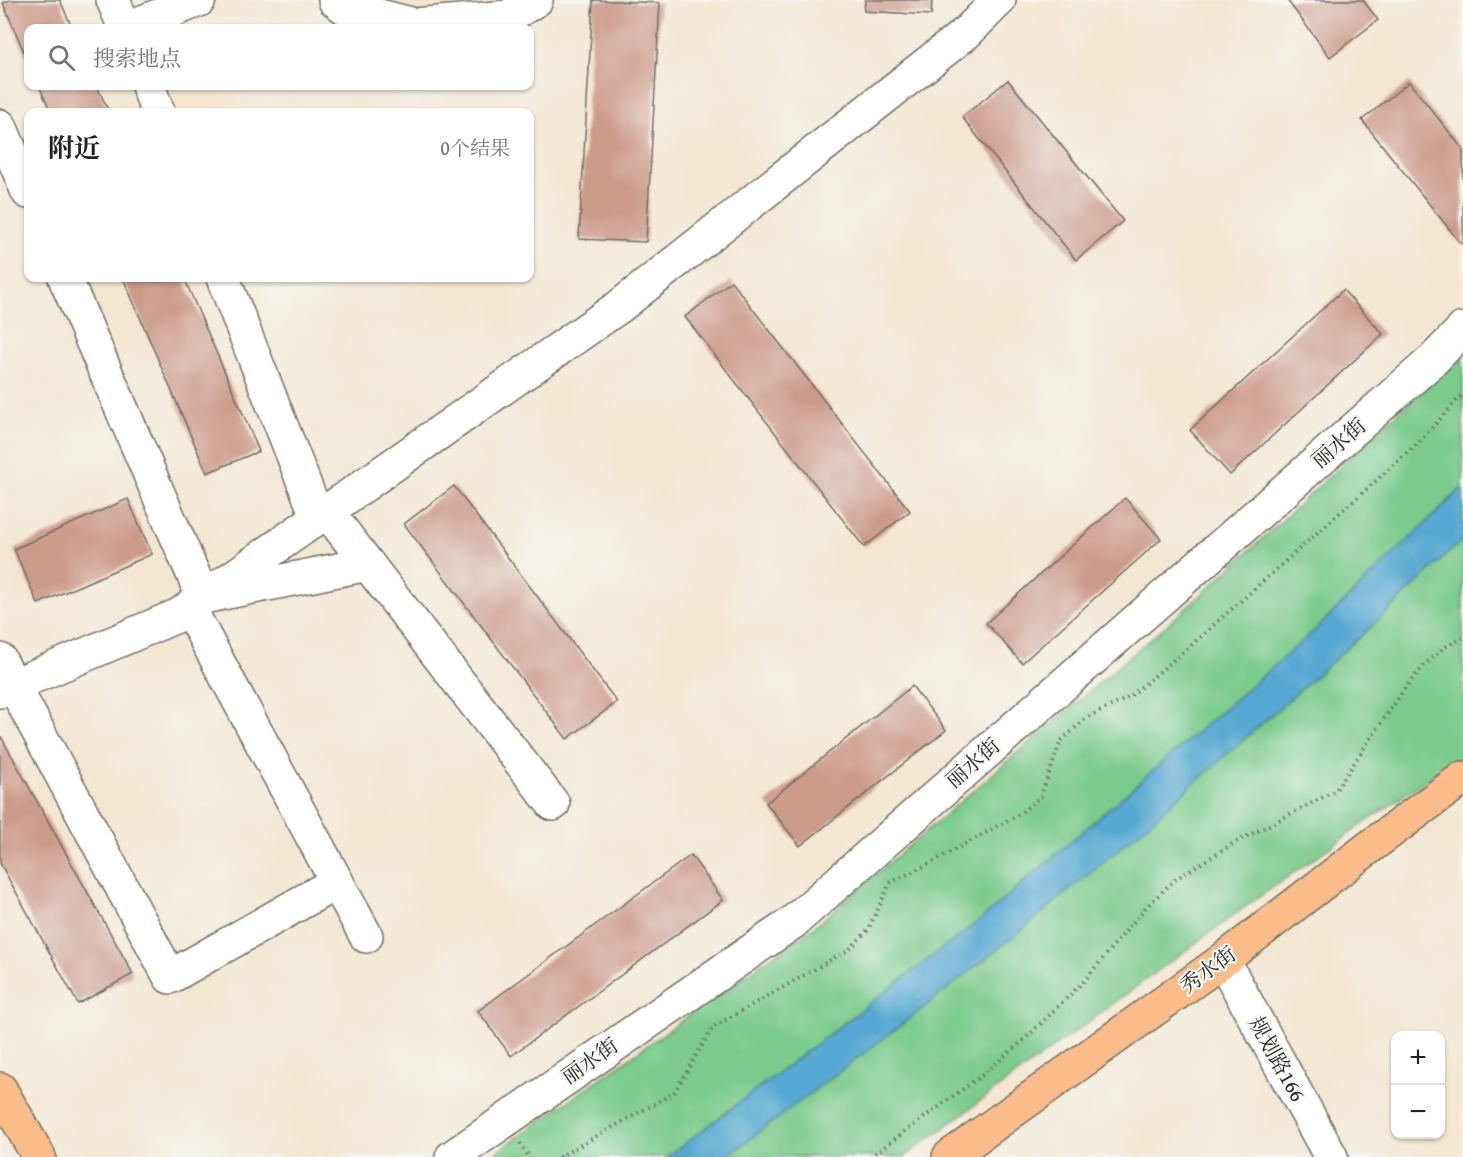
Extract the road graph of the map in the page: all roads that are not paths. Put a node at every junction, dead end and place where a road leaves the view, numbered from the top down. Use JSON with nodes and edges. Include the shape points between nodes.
{"nodes":[{"id":1,"x":113,"y":0,"type":"edge"},
{"id":2,"x":199,"y":0,"type":"edge"},
{"id":3,"x":335,"y":0,"type":"edge"},
{"id":4,"x":536,"y":0,"type":"edge"},
{"id":5,"x":999,"y":0,"type":"edge"},
{"id":6,"x":124,"y":24,"type":"edge"},
{"id":7,"x":136,"y":24,"type":"edge"},
{"id":8,"x":408,"y":24,"type":"edge"},
{"id":9,"x":436,"y":24,"type":"edge"},
{"id":10,"x":150,"y":90,"type":"edge"},
{"id":11,"x":156,"y":108,"type":"edge"},
{"id":12,"x":0,"y":126,"type":"edge"},
{"id":13,"x":24,"y":183,"type":"edge"},
{"id":14,"x":67,"y":282,"type":"edge"},
{"id":15,"x":225,"y":282,"type":"edge"},
{"id":16,"x":1463,"y":329,"type":"edge"},
{"id":17,"x":322,"y":513,"type":"junction"},
{"id":18,"x":368,"y":564,"type":"junction"},
{"id":19,"x":196,"y":602,"type":"junction"},
{"id":20,"x":0,"y":660,"type":"edge"},
{"id":21,"x":0,"y":691,"type":"edge"},
{"id":22,"x":1463,"y":778,"type":"edge"},
{"id":23,"x":553,"y":804,"type":"dead end"},
{"id":24,"x":337,"y":882,"type":"junction"},
{"id":25,"x":366,"y":936,"type":"dead end"},
{"id":26,"x":1222,"y":960,"type":"junction"},
{"id":27,"x":0,"y":1089,"type":"edge"},
{"id":28,"x":39,"y":1157,"type":"edge"},
{"id":29,"x":452,"y":1157,"type":"edge"},
{"id":30,"x":949,"y":1157,"type":"edge"},
{"id":31,"x":1331,"y":1157,"type":"edge"}],
"edges":[{"from":1,"to":6,"type":"street"},
{"from":2,"to":7,"type":"street"},
{"from":3,"to":8,"type":"street","via":[[344,7]]},
{"from":4,"to":9,"type":"street","via":[[508,17]]},
{"from":5,"to":17,"type":"street","via":[[966,33],[620,306]]},
{"from":10,"to":11,"type":"street"},
{"from":12,"to":13,"type":"street"},
{"from":14,"to":19,"type":"street"},
{"from":15,"to":17,"type":"street"},
{"from":16,"to":29,"type":"street","name":"丽水街","via":[[1433,360],[792,922]]},
{"from":17,"to":18,"type":"street"},
{"from":17,"to":19,"type":"street"},
{"from":18,"to":19,"type":"street"},
{"from":18,"to":23,"type":"street"},
{"from":19,"to":21,"type":"street","via":[[179,615]]},
{"from":19,"to":24,"type":"street"},
{"from":20,"to":24,"type":"street","via":[[170,977]]},
{"from":22,"to":26,"type":"main road","name":"秀水街"},
{"from":24,"to":25,"type":"street"},
{"from":26,"to":30,"type":"main road","name":"秀水街"},
{"from":26,"to":31,"type":"street","name":"规划路166"},
{"from":27,"to":28,"type":"main road"}]}
